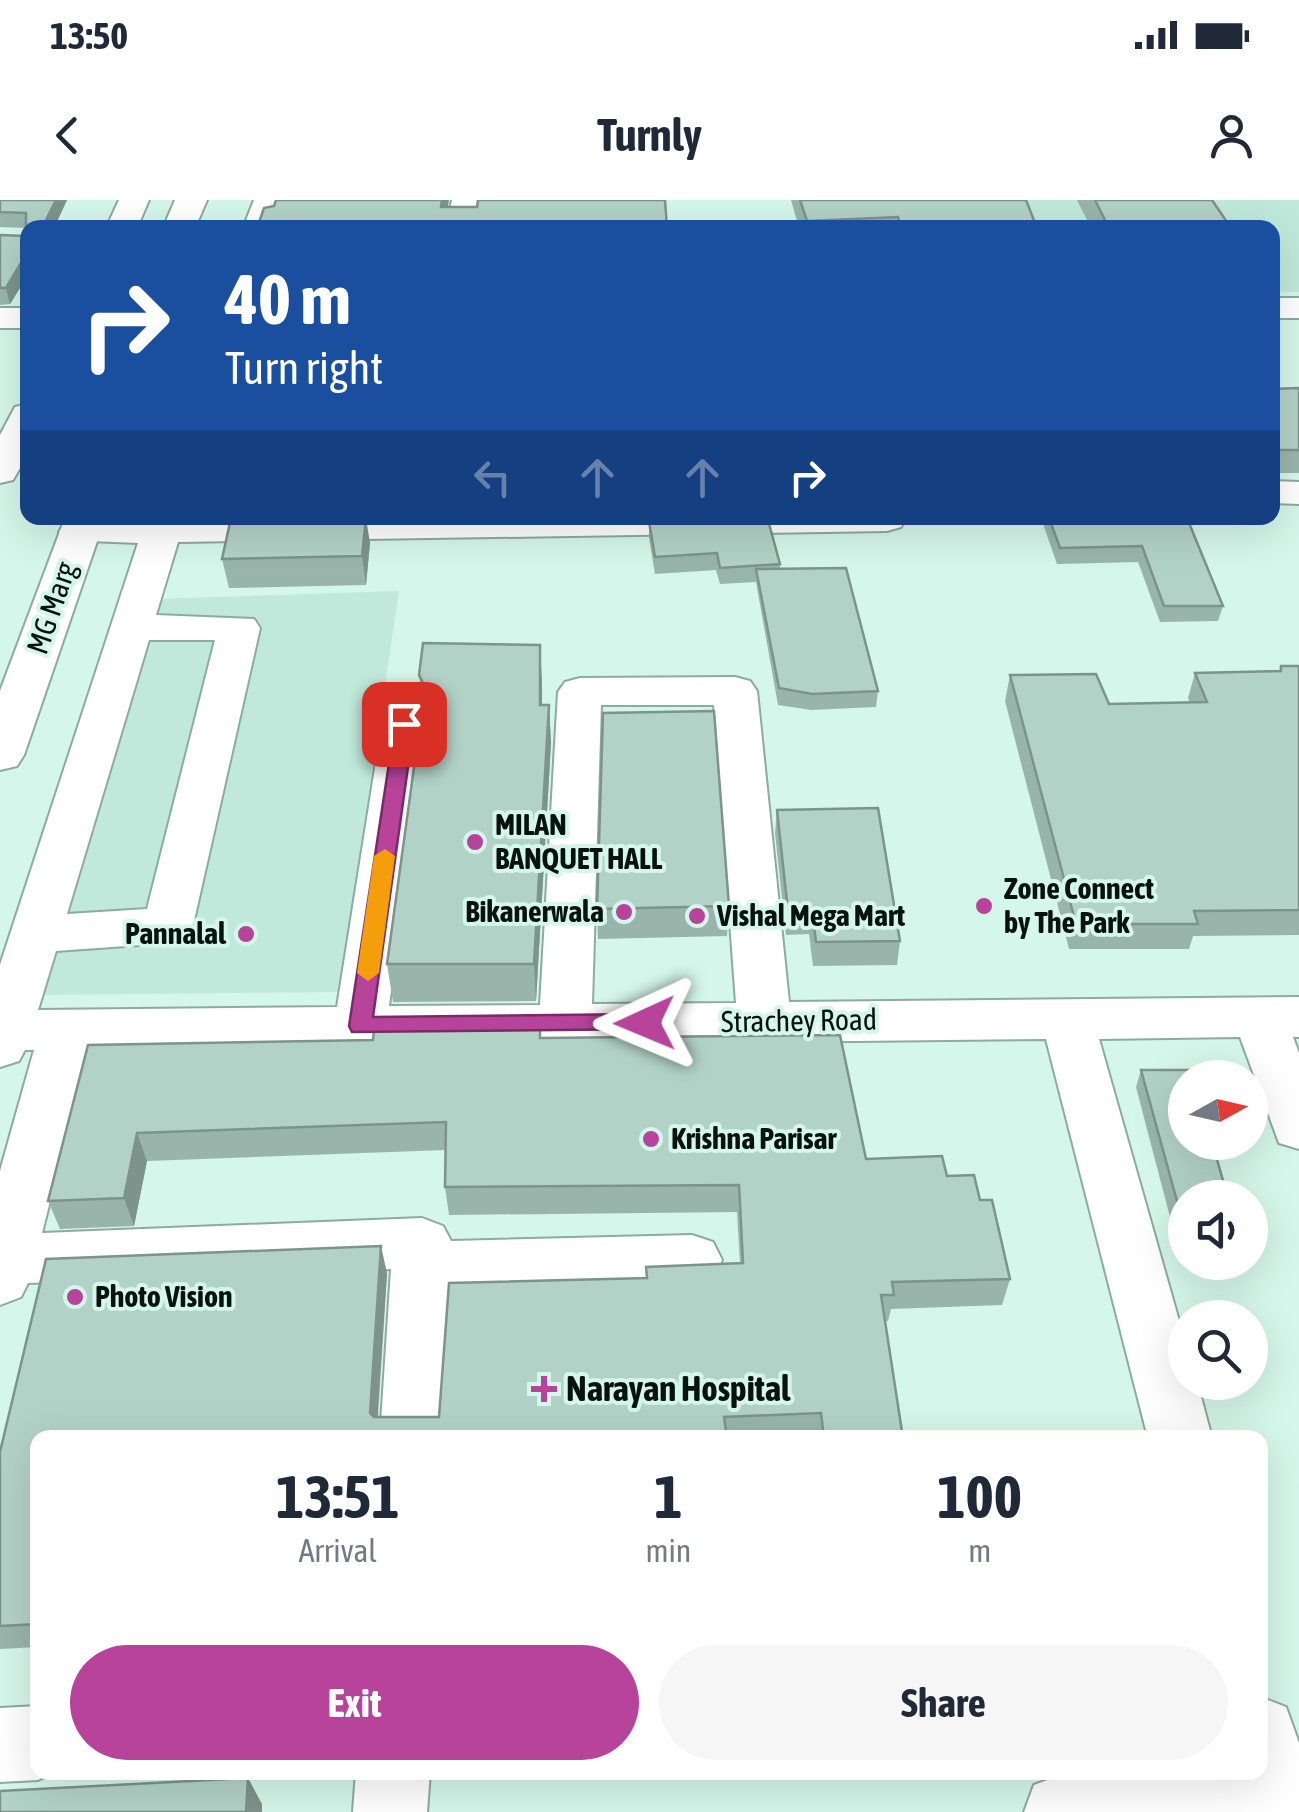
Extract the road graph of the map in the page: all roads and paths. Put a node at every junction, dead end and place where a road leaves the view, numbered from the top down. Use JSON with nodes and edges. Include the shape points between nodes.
{"nodes":[{"id":1,"x":20,"y":431,"type":"edge"},
{"id":2,"x":0,"y":472,"type":"edge"},
{"id":3,"x":71,"y":525,"type":"edge"},
{"id":4,"x":72,"y":525,"type":"edge"},
{"id":5,"x":164,"y":525,"type":"edge"},
{"id":6,"x":132,"y":627,"type":"junction"},
{"id":7,"x":0,"y":652,"type":"edge"},
{"id":8,"x":404,"y":724,"type":"dead end"},
{"id":9,"x":0,"y":755,"type":"edge"},
{"id":10,"x":36,"y":934,"type":"junction"},
{"id":11,"x":1279,"y":1017,"type":"edge"},
{"id":12,"x":1066,"y":1018,"type":"junction"},
{"id":13,"x":764,"y":1022,"type":"junction"},
{"id":14,"x":566,"y":1024,"type":"junction"},
{"id":15,"x":360,"y":1026,"type":"junction"},
{"id":16,"x":66,"y":1029,"type":"junction"},
{"id":17,"x":2,"y":1036,"type":"edge"},
{"id":18,"x":1299,"y":1126,"type":"edge"},
{"id":19,"x":692,"y":1260,"type":"dead end"},
{"id":20,"x":421,"y":1267,"type":"junction"},
{"id":21,"x":2,"y":1269,"type":"edge"},
{"id":22,"x":412,"y":1430,"type":"edge"},
{"id":23,"x":1178,"y":1430,"type":"edge"},
{"id":24,"x":30,"y":1744,"type":"edge"},
{"id":25,"x":0,"y":1745,"type":"edge"},
{"id":26,"x":392,"y":1780,"type":"edge"},
{"id":27,"x":1260,"y":1780,"type":"edge"},
{"id":28,"x":390,"y":1812,"type":"edge"},
{"id":29,"x":1061,"y":1812,"type":"edge"}],
"edges":[{"from":1,"to":2,"type":"street"},
{"from":3,"to":7,"type":"main road","name":"MG Marg"},
{"from":4,"to":9,"type":"main road","name":"MG Marg"},
{"from":5,"to":6,"type":"street"},
{"from":6,"to":10,"type":"street"},
{"from":6,"to":10,"type":"street","via":[[240,628],[168,925]]},
{"from":8,"to":15,"type":"street"},
{"from":10,"to":17,"type":"street"},
{"from":11,"to":12,"type":"street","name":"Strachey Road"},
{"from":11,"to":18,"type":"street"},
{"from":12,"to":13,"type":"street","name":"Strachey Road"},
{"from":12,"to":23,"type":"street"},
{"from":13,"to":14,"type":"street","name":"Strachey Road"},
{"from":13,"to":14,"type":"street","via":[[735,692],[580,692]]},
{"from":14,"to":15,"type":"street","name":"Strachey Road"},
{"from":15,"to":16,"type":"street","name":"Strachey Road"},
{"from":16,"to":17,"type":"street","name":"Strachey Road"},
{"from":16,"to":21,"type":"street"},
{"from":19,"to":20,"type":"street"},
{"from":20,"to":21,"type":"street","via":[[422,1243]]},
{"from":20,"to":22,"type":"street"},
{"from":24,"to":25,"type":"street"},
{"from":26,"to":28,"type":"street"},
{"from":27,"to":29,"type":"street"}]}
